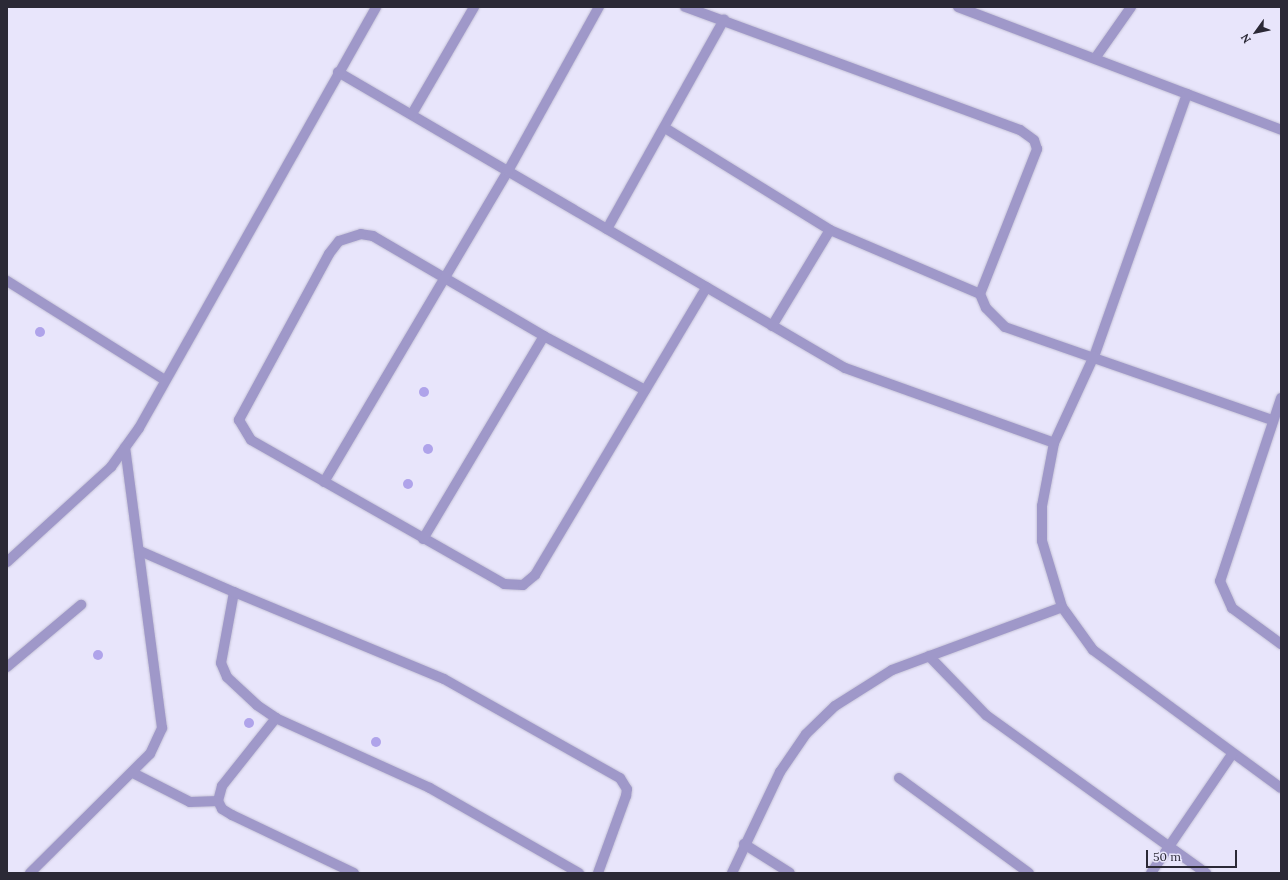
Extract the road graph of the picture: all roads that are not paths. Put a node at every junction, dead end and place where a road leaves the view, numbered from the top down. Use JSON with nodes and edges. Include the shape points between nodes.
{"nodes":[{"id":1,"x":376,"y":7,"type":"edge"},
{"id":2,"x":474,"y":7,"type":"edge"},
{"id":3,"x":599,"y":7,"type":"edge"},
{"id":4,"x":685,"y":7,"type":"edge"},
{"id":5,"x":958,"y":7,"type":"edge"},
{"id":6,"x":1131,"y":7,"type":"edge"},
{"id":7,"x":724,"y":20,"type":"junction"},
{"id":8,"x":1096,"y":57,"type":"junction"},
{"id":9,"x":338,"y":72,"type":"junction"},
{"id":10,"x":1187,"y":94,"type":"junction"},
{"id":11,"x":412,"y":114,"type":"junction"},
{"id":12,"x":665,"y":128,"type":"junction"},
{"id":13,"x":1281,"y":130,"type":"edge"},
{"id":14,"x":508,"y":171,"type":"junction"},
{"id":15,"x":606,"y":229,"type":"junction"},
{"id":16,"x":830,"y":230,"type":"junction"},
{"id":17,"x":444,"y":276,"type":"junction"},
{"id":18,"x":7,"y":281,"type":"edge"},
{"id":19,"x":707,"y":287,"type":"junction"},
{"id":20,"x":980,"y":294,"type":"junction"},
{"id":21,"x":772,"y":326,"type":"junction"},
{"id":22,"x":544,"y":336,"type":"junction"},
{"id":23,"x":1094,"y":356,"type":"junction"},
{"id":24,"x":165,"y":380,"type":"junction"},
{"id":25,"x":645,"y":390,"type":"junction"},
{"id":26,"x":1281,"y":398,"type":"edge"},
{"id":27,"x":1272,"y":420,"type":"junction"},
{"id":28,"x":1054,"y":443,"type":"junction"},
{"id":29,"x":125,"y":447,"type":"junction"},
{"id":30,"x":324,"y":482,"type":"junction"},
{"id":31,"x":423,"y":539,"type":"junction"},
{"id":32,"x":140,"y":551,"type":"junction"},
{"id":33,"x":7,"y":562,"type":"edge"},
{"id":34,"x":234,"y":592,"type":"junction"},
{"id":35,"x":81,"y":605,"type":"dead end"},
{"id":36,"x":1062,"y":607,"type":"junction"},
{"id":37,"x":1281,"y":644,"type":"edge"},
{"id":38,"x":928,"y":656,"type":"junction"},
{"id":39,"x":7,"y":666,"type":"edge"},
{"id":40,"x":276,"y":718,"type":"junction"},
{"id":41,"x":1233,"y":753,"type":"junction"},
{"id":42,"x":132,"y":773,"type":"junction"},
{"id":43,"x":899,"y":778,"type":"dead end"},
{"id":44,"x":1281,"y":788,"type":"edge"},
{"id":45,"x":218,"y":800,"type":"junction"},
{"id":46,"x":744,"y":844,"type":"junction"},
{"id":47,"x":1168,"y":847,"type":"junction"},
{"id":48,"x":30,"y":873,"type":"edge"},
{"id":49,"x":354,"y":873,"type":"edge"},
{"id":50,"x":579,"y":873,"type":"edge"},
{"id":51,"x":598,"y":873,"type":"edge"},
{"id":52,"x":732,"y":873,"type":"edge"},
{"id":53,"x":790,"y":873,"type":"edge"},
{"id":54,"x":1029,"y":873,"type":"edge"},
{"id":55,"x":1151,"y":873,"type":"edge"},
{"id":56,"x":1206,"y":873,"type":"edge"}],
"edges":[{"from":1,"to":9,"type":"street"},
{"from":2,"to":11,"type":"street"},
{"from":3,"to":14,"type":"street"},
{"from":4,"to":7,"type":"street"},
{"from":5,"to":8,"type":"street"},
{"from":6,"to":8,"type":"street"},
{"from":7,"to":12,"type":"street"},
{"from":7,"to":20,"type":"street","via":[[1020,130],[1034,140],[1037,149],[1035,163]]},
{"from":8,"to":10,"type":"street"},
{"from":9,"to":11,"type":"street"},
{"from":9,"to":24,"type":"street"},
{"from":10,"to":13,"type":"street"},
{"from":10,"to":23,"type":"street"},
{"from":11,"to":14,"type":"street"},
{"from":12,"to":15,"type":"street"},
{"from":12,"to":16,"type":"street"},
{"from":14,"to":15,"type":"street"},
{"from":14,"to":17,"type":"street"},
{"from":15,"to":19,"type":"street"},
{"from":16,"to":20,"type":"street"},
{"from":16,"to":21,"type":"street"},
{"from":17,"to":22,"type":"street"},
{"from":17,"to":30,"type":"street"},
{"from":17,"to":30,"type":"street","via":[[373,236],[351,236],[339,242],[329,254],[239,420],[251,440]]},
{"from":18,"to":24,"type":"street"},
{"from":19,"to":21,"type":"street"},
{"from":19,"to":25,"type":"street"},
{"from":20,"to":23,"type":"street","via":[[986,308],[1005,327]]},
{"from":21,"to":28,"type":"street","via":[[866,376]]},
{"from":22,"to":25,"type":"street"},
{"from":22,"to":31,"type":"street"},
{"from":23,"to":27,"type":"street"},
{"from":23,"to":28,"type":"street"},
{"from":24,"to":29,"type":"street"},
{"from":25,"to":31,"type":"street","via":[[535,575],[523,585],[504,584]]},
{"from":26,"to":27,"type":"street"},
{"from":27,"to":37,"type":"street","via":[[1220,581],[1232,608]]},
{"from":28,"to":36,"type":"street","via":[[1042,506],[1042,541]]},
{"from":29,"to":32,"type":"street"},
{"from":29,"to":33,"type":"street","via":[[111,467]]},
{"from":30,"to":31,"type":"street"},
{"from":32,"to":34,"type":"street"},
{"from":32,"to":42,"type":"street","via":[[162,728],[150,754]]},
{"from":34,"to":40,"type":"street","via":[[221,663],[237,689]]},
{"from":34,"to":51,"type":"street","via":[[444,678],[620,778],[626,796]]},
{"from":35,"to":39,"type":"street"},
{"from":36,"to":38,"type":"street"},
{"from":36,"to":41,"type":"street","via":[[1093,650]]},
{"from":38,"to":46,"type":"street","via":[[892,670],[835,706],[815,723],[780,772]]},
{"from":38,"to":47,"type":"street","via":[[986,715]]},
{"from":40,"to":45,"type":"street","via":[[222,786]]},
{"from":40,"to":50,"type":"street","via":[[430,788]]},
{"from":41,"to":44,"type":"street"},
{"from":41,"to":47,"type":"street"},
{"from":42,"to":45,"type":"street","via":[[190,802]]},
{"from":42,"to":48,"type":"street"},
{"from":43,"to":54,"type":"street"},
{"from":45,"to":49,"type":"street","via":[[227,812]]},
{"from":46,"to":52,"type":"street"},
{"from":46,"to":53,"type":"street"},
{"from":47,"to":55,"type":"street"},
{"from":47,"to":56,"type":"street"}]}
